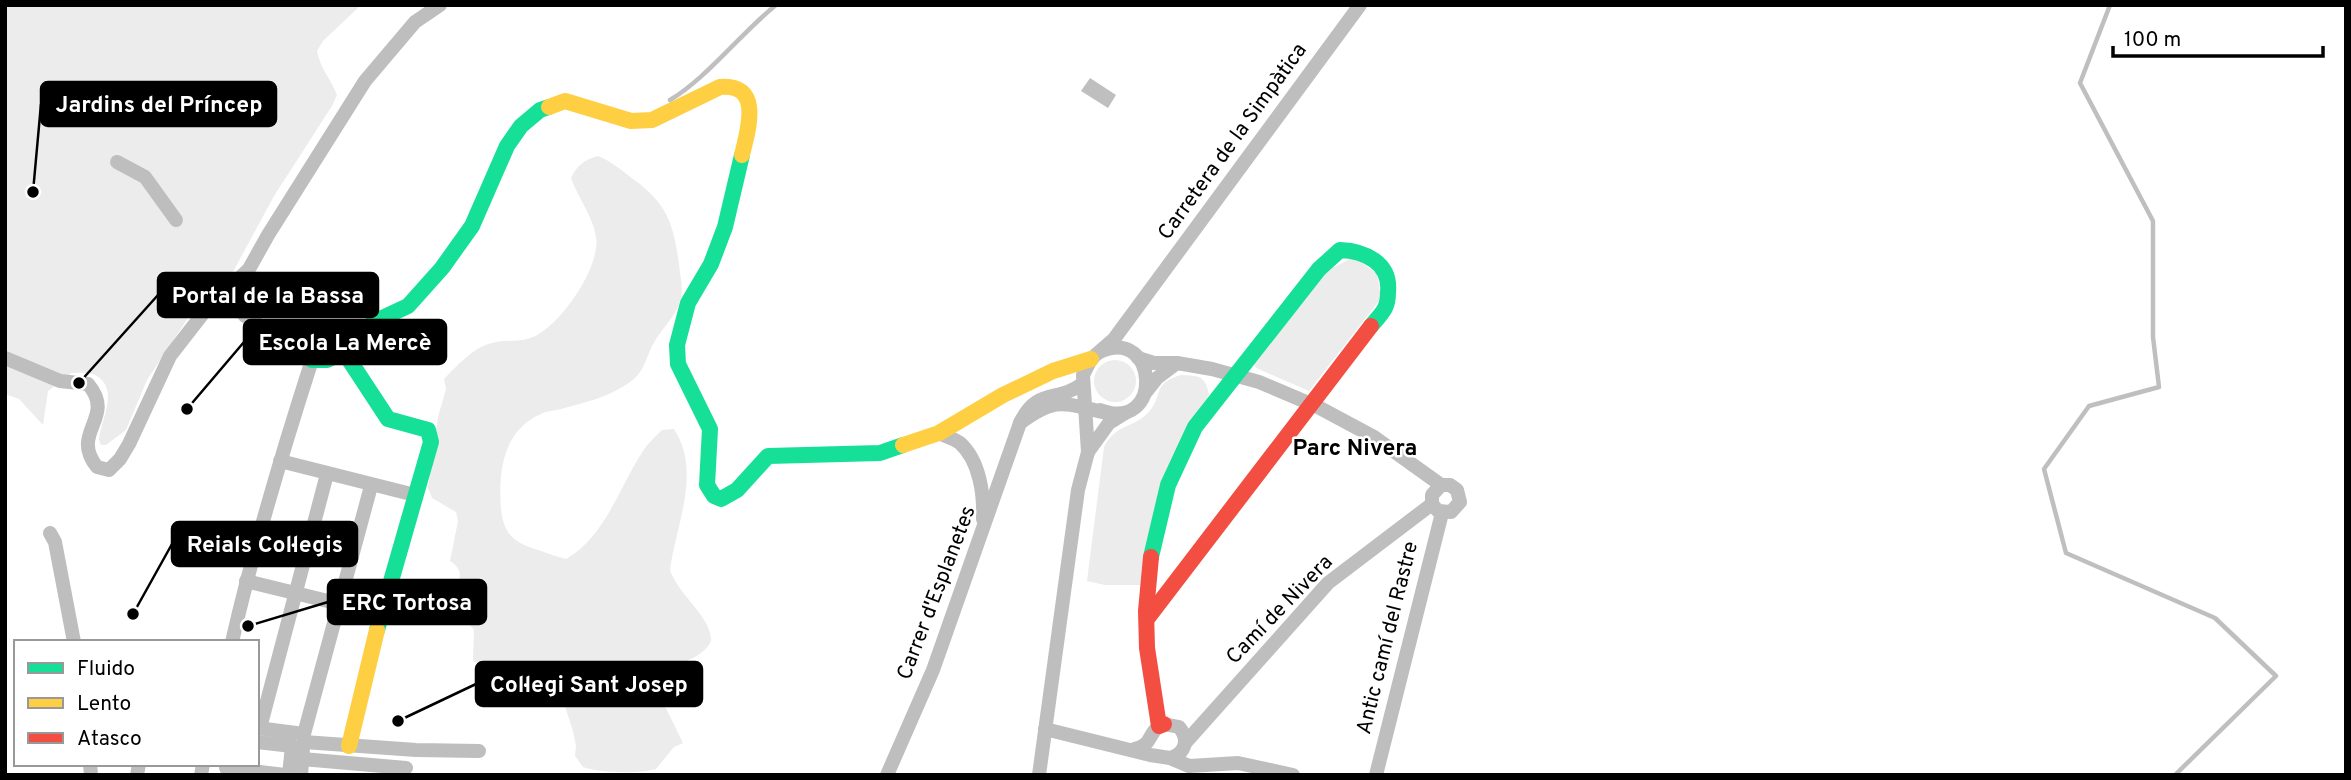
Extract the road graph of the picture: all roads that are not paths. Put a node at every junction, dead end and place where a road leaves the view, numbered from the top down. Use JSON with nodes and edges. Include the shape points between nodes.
{"nodes":[{"id":1,"x":440,"y":5,"type":"edge"},
{"id":2,"x":1360,"y":5,"type":"edge"},
{"id":3,"x":117,"y":162,"type":"dead end"},
{"id":4,"x":176,"y":220,"type":"dead end"},
{"id":5,"x":228,"y":291,"type":"junction"},
{"id":6,"x":1139,"y":304,"type":"junction"},
{"id":7,"x":344,"y":352,"type":"junction"},
{"id":8,"x":1094,"y":356,"type":"junction"},
{"id":9,"x":1135,"y":356,"type":"junction"},
{"id":10,"x":5,"y":358,"type":"edge"},
{"id":11,"x":312,"y":360,"type":"junction"},
{"id":12,"x":1177,"y":363,"type":"junction"},
{"id":13,"x":1053,"y":371,"type":"junction"},
{"id":14,"x":1234,"y":375,"type":"junction"},
{"id":15,"x":1083,"y":385,"type":"junction"},
{"id":16,"x":1145,"y":394,"type":"junction"},
{"id":17,"x":1312,"y":405,"type":"junction"},
{"id":18,"x":1086,"y":408,"type":"junction"},
{"id":19,"x":1128,"y":411,"type":"junction"},
{"id":20,"x":1107,"y":413,"type":"junction"},
{"id":21,"x":1020,"y":423,"type":"junction"},
{"id":22,"x":939,"y":433,"type":"junction"},
{"id":23,"x":1088,"y":452,"type":"junction"},
{"id":24,"x":280,"y":461,"type":"junction"},
{"id":25,"x":327,"y":474,"type":"junction"},
{"id":26,"x":1441,"y":485,"type":"junction"},
{"id":27,"x":372,"y":486,"type":"junction"},
{"id":28,"x":415,"y":495,"type":"junction"},
{"id":29,"x":1437,"y":508,"type":"junction"},
{"id":30,"x":50,"y":533,"type":"dead end"},
{"id":31,"x":982,"y":535,"type":"junction"},
{"id":32,"x":246,"y":582,"type":"junction"},
{"id":33,"x":295,"y":595,"type":"junction"},
{"id":34,"x":340,"y":604,"type":"junction"},
{"id":35,"x":381,"y":614,"type":"junction"},
{"id":36,"x":1147,"y":619,"type":"junction"},
{"id":37,"x":74,"y":640,"type":"edge"},
{"id":38,"x":232,"y":640,"type":"edge"},
{"id":39,"x":259,"y":729,"type":"edge"},
{"id":40,"x":1045,"y":729,"type":"junction"},
{"id":41,"x":1161,"y":729,"type":"junction"},
{"id":42,"x":259,"y":733,"type":"edge"},
{"id":43,"x":259,"y":733,"type":"edge"},
{"id":44,"x":1188,"y":737,"type":"junction"},
{"id":45,"x":304,"y":738,"type":"junction"},
{"id":46,"x":349,"y":746,"type":"junction"},
{"id":47,"x":1132,"y":750,"type":"junction"},
{"id":48,"x":479,"y":751,"type":"dead end"},
{"id":49,"x":1164,"y":757,"type":"junction"},
{"id":50,"x":302,"y":759,"type":"junction"},
{"id":51,"x":226,"y":766,"type":"edge"},
{"id":52,"x":1214,"y":766,"type":"junction"},
{"id":53,"x":406,"y":768,"type":"dead end"},
{"id":54,"x":287,"y":775,"type":"edge"},
{"id":55,"x":301,"y":775,"type":"edge"},
{"id":56,"x":887,"y":775,"type":"edge"},
{"id":57,"x":1039,"y":775,"type":"edge"},
{"id":58,"x":1293,"y":775,"type":"edge"},
{"id":59,"x":1376,"y":775,"type":"edge"}],
"edges":[{"from":1,"to":5,"type":"street","via":[[415,22],[365,81],[250,269]]},
{"from":2,"to":6,"type":"street","name":"Carretera de la Simpàtica"},
{"from":3,"to":4,"type":"street","via":[[145,177]]},
{"from":5,"to":10,"type":"street","via":[[205,310],[170,356],[130,444],[109,470],[97,467],[88,456],[88,437],[99,405],[88,384],[60,381]]},
{"from":5,"to":11,"type":"street","via":[[245,316]]},
{"from":6,"to":8,"type":"street","name":"Carretera de la Simpàtica","via":[[1114,339]]},
{"from":6,"to":9,"type":"street","name":"Carretera de la Simpàtica","via":[[1131,325]]},
{"from":7,"to":11,"type":"street","via":[[327,360]]},
{"from":7,"to":22,"type":"street","via":[[346,342],[408,306],[442,268],[472,226],[507,146],[540,110],[565,101],[640,122],[730,86],[746,97],[751,117],[725,227],[711,264],[688,303],[677,345],[678,364],[710,429],[710,493],[717,499],[735,494],[768,456],[880,453]]},
{"from":7,"to":28,"type":"street","via":[[388,419],[428,430],[430,442]]},
{"from":8,"to":9,"type":"street","via":[[1114,348]]},
{"from":8,"to":13,"type":"street"},
{"from":8,"to":15,"type":"street"},
{"from":9,"to":12,"type":"street","via":[[1154,363]]},
{"from":9,"to":16,"type":"street","via":[[1147,375]]},
{"from":11,"to":24,"type":"street"},
{"from":12,"to":14,"type":"street"},
{"from":12,"to":16,"type":"street"},
{"from":13,"to":15,"type":"street","via":[[1076,375]]},
{"from":13,"to":22,"type":"street"},
{"from":14,"to":17,"type":"street"},
{"from":14,"to":17,"type":"street","via":[[1319,269],[1340,250],[1359,250],[1379,262],[1389,281],[1386,307]]},
{"from":14,"to":36,"type":"street","via":[[1190,434],[1166,488],[1151,549]]},
{"from":15,"to":18,"type":"street"},
{"from":15,"to":20,"type":"street","via":[[1092,405]]},
{"from":15,"to":21,"type":"street","name":"Carrer d'Esplanetes","via":[[1031,404]]},
{"from":16,"to":19,"type":"street"},
{"from":17,"to":26,"type":"street","via":[[1374,437]]},
{"from":17,"to":36,"type":"street"},
{"from":18,"to":20,"type":"street"},
{"from":18,"to":21,"type":"street","via":[[1052,404]]},
{"from":18,"to":23,"type":"street"},
{"from":19,"to":20,"type":"street"},
{"from":19,"to":23,"type":"street","via":[[1109,423]]},
{"from":21,"to":31,"type":"street","name":"Carrer d'Esplanetes"},
{"from":22,"to":31,"type":"street","via":[[960,443],[972,460],[984,500]]},
{"from":23,"to":40,"type":"street","via":[[1078,490]]},
{"from":24,"to":25,"type":"street"},
{"from":24,"to":32,"type":"street"},
{"from":25,"to":27,"type":"street"},
{"from":25,"to":33,"type":"street"},
{"from":26,"to":29,"type":"street","via":[[1432,495]]},
{"from":26,"to":29,"type":"street","via":[[1454,486],[1460,497],[1455,509]]},
{"from":27,"to":28,"type":"street"},
{"from":27,"to":34,"type":"street"},
{"from":28,"to":35,"type":"street"},
{"from":29,"to":44,"type":"street","name":"Camí de Nivera","via":[[1328,583]]},
{"from":29,"to":59,"type":"street","name":"Antic camí del Rastre"},
{"from":30,"to":37,"type":"street"},
{"from":31,"to":56,"type":"street","name":"Carrer d'Esplanetes","via":[[933,670]]},
{"from":32,"to":33,"type":"street"},
{"from":32,"to":38,"type":"street"},
{"from":33,"to":34,"type":"street"},
{"from":33,"to":39,"type":"street"},
{"from":34,"to":35,"type":"street"},
{"from":34,"to":45,"type":"street"},
{"from":35,"to":46,"type":"street"},
{"from":36,"to":41,"type":"street","via":[[1149,663]]},
{"from":40,"to":47,"type":"street"},
{"from":40,"to":57,"type":"street"},
{"from":41,"to":44,"type":"street","via":[[1179,727]]},
{"from":41,"to":47,"type":"street","via":[[1144,746]]},
{"from":41,"to":49,"type":"street","via":[[1152,746]]},
{"from":42,"to":45,"type":"street"},
{"from":43,"to":54,"type":"street","via":[[292,746]]},
{"from":44,"to":49,"type":"street","via":[[1181,753]]},
{"from":44,"to":52,"type":"street","via":[[1194,757]]},
{"from":45,"to":46,"type":"street"},
{"from":45,"to":50,"type":"street"},
{"from":46,"to":48,"type":"street"},
{"from":47,"to":49,"type":"street"},
{"from":49,"to":52,"type":"street","via":[[1189,766]]},
{"from":50,"to":53,"type":"street"},
{"from":50,"to":55,"type":"street"},
{"from":51,"to":54,"type":"street"},
{"from":52,"to":58,"type":"street","via":[[1238,763]]}]}
